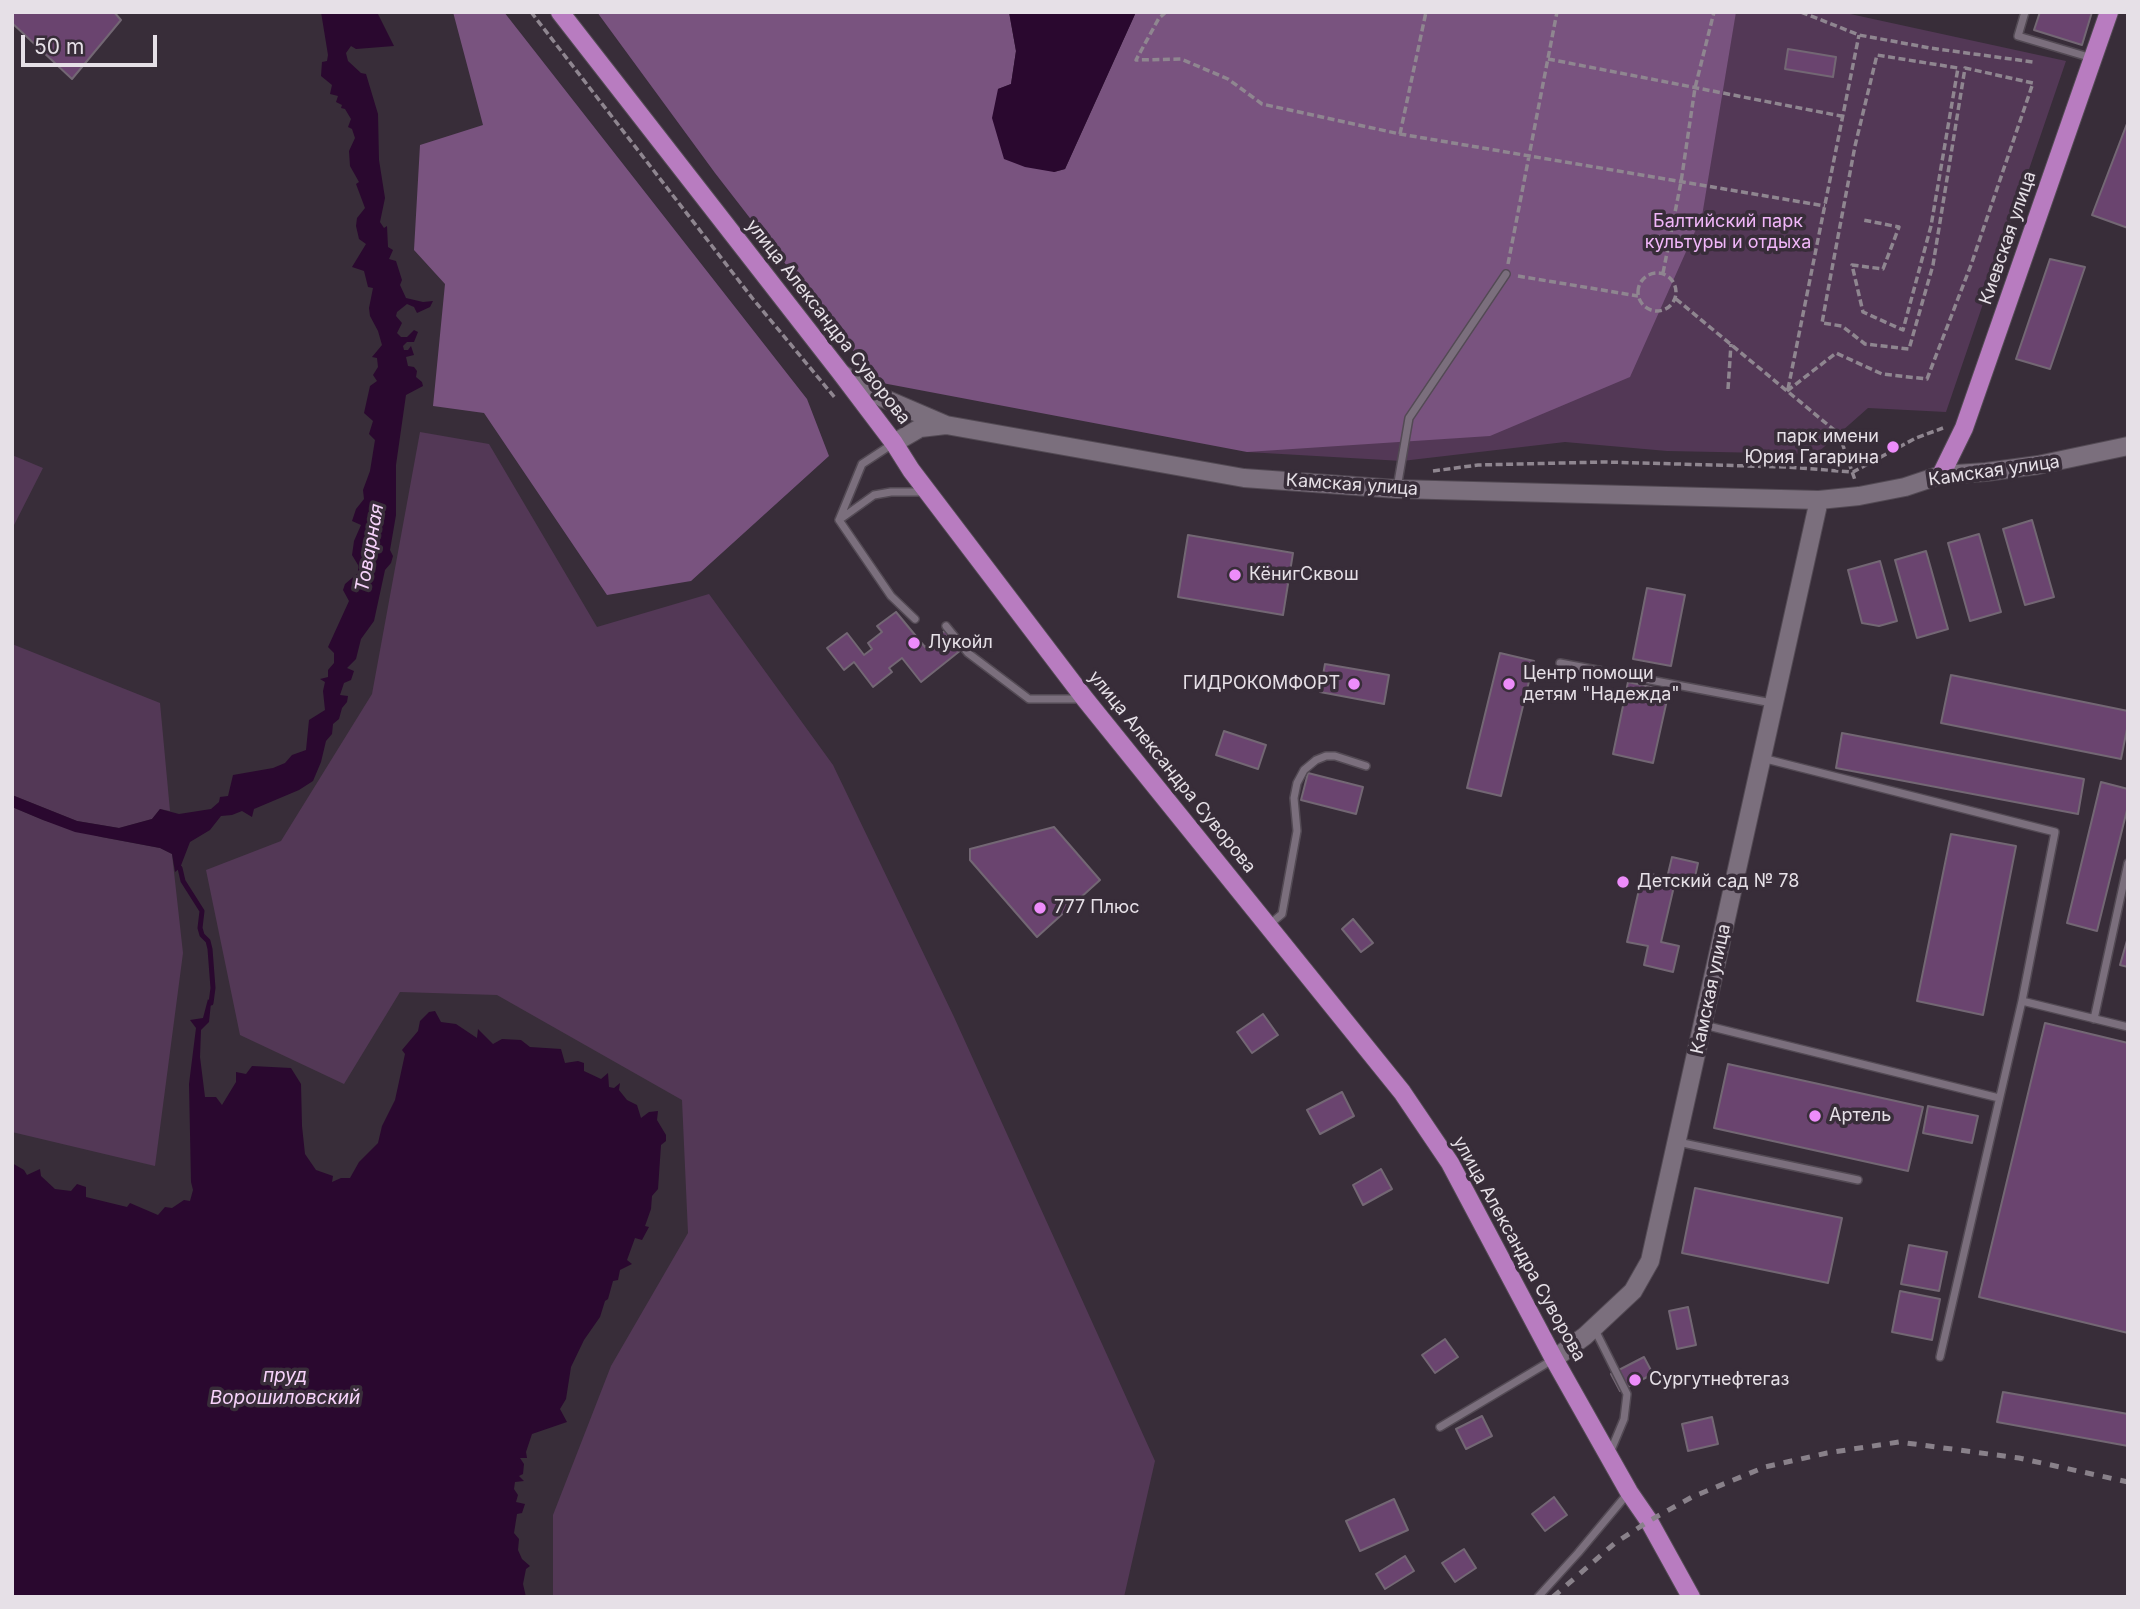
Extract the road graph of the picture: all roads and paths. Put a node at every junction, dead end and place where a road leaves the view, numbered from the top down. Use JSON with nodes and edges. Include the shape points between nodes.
{"nodes":[{"id":1,"x":531,"y":12,"type":"edge"},
{"id":2,"x":560,"y":12,"type":"edge"},
{"id":3,"x":1166,"y":12,"type":"edge"},
{"id":4,"x":1426,"y":12,"type":"edge"},
{"id":5,"x":1557,"y":12,"type":"edge"},
{"id":6,"x":1714,"y":12,"type":"edge"},
{"id":7,"x":1801,"y":12,"type":"edge"},
{"id":8,"x":2025,"y":12,"type":"edge"},
{"id":9,"x":2109,"y":12,"type":"edge"},
{"id":10,"x":1811,"y":14,"type":"edge"},
{"id":11,"x":1859,"y":35,"type":"junction"},
{"id":12,"x":1548,"y":59,"type":"junction"},
{"id":13,"x":2092,"y":59,"type":"junction"},
{"id":14,"x":2033,"y":62,"type":"dead end"},
{"id":15,"x":1695,"y":88,"type":"junction"},
{"id":16,"x":1842,"y":117,"type":"junction"},
{"id":17,"x":1400,"y":134,"type":"junction"},
{"id":18,"x":1528,"y":156,"type":"junction"},
{"id":19,"x":1681,"y":182,"type":"junction"},
{"id":20,"x":1825,"y":206,"type":"junction"},
{"id":21,"x":1863,"y":220,"type":"dead end"},
{"id":22,"x":1506,"y":274,"type":"junction"},
{"id":23,"x":1662,"y":274,"type":"junction"},
{"id":24,"x":1638,"y":296,"type":"junction"},
{"id":25,"x":1676,"y":299,"type":"junction"},
{"id":26,"x":1731,"y":344,"type":"junction"},
{"id":27,"x":841,"y":373,"type":"junction"},
{"id":28,"x":1728,"y":390,"type":"dead end"},
{"id":29,"x":1787,"y":391,"type":"junction"},
{"id":30,"x":839,"y":403,"type":"dead end"},
{"id":31,"x":946,"y":425,"type":"junction"},
{"id":32,"x":1952,"y":425,"type":"dead end"},
{"id":33,"x":894,"y":443,"type":"junction"},
{"id":34,"x":2128,"y":446,"type":"edge"},
{"id":35,"x":1853,"y":472,"type":"junction"},
{"id":36,"x":1941,"y":475,"type":"junction"},
{"id":37,"x":1398,"y":482,"type":"junction"},
{"id":38,"x":928,"y":492,"type":"junction"},
{"id":39,"x":1859,"y":496,"type":"junction"},
{"id":40,"x":1819,"y":500,"type":"junction"},
{"id":41,"x":839,"y":520,"type":"junction"},
{"id":42,"x":915,"y":619,"type":"dead end"},
{"id":43,"x":946,"y":626,"type":"dead end"},
{"id":44,"x":1560,"y":663,"type":"dead end"},
{"id":45,"x":1085,"y":699,"type":"junction"},
{"id":46,"x":1774,"y":703,"type":"junction"},
{"id":47,"x":1762,"y":758,"type":"junction"},
{"id":48,"x":1366,"y":766,"type":"dead end"},
{"id":49,"x":2128,"y":863,"type":"edge"},
{"id":50,"x":1268,"y":925,"type":"junction"},
{"id":51,"x":2021,"y":1001,"type":"junction"},
{"id":52,"x":2094,"y":1019,"type":"junction"},
{"id":53,"x":1703,"y":1025,"type":"junction"},
{"id":54,"x":2128,"y":1027,"type":"edge"},
{"id":55,"x":1999,"y":1098,"type":"junction"},
{"id":56,"x":1677,"y":1142,"type":"junction"},
{"id":57,"x":1858,"y":1180,"type":"dead end"},
{"id":58,"x":1594,"y":1328,"type":"junction"},
{"id":59,"x":1940,"y":1357,"type":"dead end"},
{"id":60,"x":1554,"y":1359,"type":"junction"},
{"id":61,"x":1440,"y":1427,"type":"dead end"},
{"id":62,"x":1609,"y":1455,"type":"junction"},
{"id":63,"x":1629,"y":1492,"type":"junction"},
{"id":64,"x":1538,"y":1597,"type":"edge"},
{"id":65,"x":1691,"y":1597,"type":"edge"}],
"edges":[{"from":1,"to":30,"type":"path"},
{"from":2,"to":27,"type":"main road","name":"улица Александра Суворова"},
{"from":3,"to":17,"type":"path","via":[[1136,60],[1181,59],[1228,79],[1262,104]]},
{"from":4,"to":17,"type":"path"},
{"from":5,"to":12,"type":"path"},
{"from":6,"to":15,"type":"path"},
{"from":7,"to":10,"type":"path"},
{"from":8,"to":13,"type":"lane","via":[[2018,36]]},
{"from":9,"to":13,"type":"main road","name":"Киевская улица"},
{"from":10,"to":11,"type":"path"},
{"from":11,"to":14,"type":"path"},
{"from":11,"to":16,"type":"path"},
{"from":12,"to":15,"type":"path"},
{"from":12,"to":18,"type":"path"},
{"from":13,"to":36,"type":"main road","name":"Киевская улица","via":[[1964,428]]},
{"from":15,"to":16,"type":"path"},
{"from":15,"to":19,"type":"path"},
{"from":16,"to":20,"type":"path"},
{"from":17,"to":18,"type":"path"},
{"from":18,"to":19,"type":"path"},
{"from":18,"to":22,"type":"path"},
{"from":19,"to":20,"type":"path"},
{"from":19,"to":23,"type":"path"},
{"from":20,"to":29,"type":"path"},
{"from":21,"to":29,"type":"path","via":[[1899,227],[1883,269],[1852,265],[1863,312],[1903,330],[1931,226],[1958,68],[1877,55],[1822,323],[1842,326],[1865,344],[1909,349],[1933,265],[1965,68],[2033,83],[1927,379],[1882,374],[1836,353]]},
{"from":22,"to":24,"type":"path"},
{"from":22,"to":37,"type":"lane","via":[[1409,418]]},
{"from":23,"to":24,"type":"path","via":[[1647,275]]},
{"from":23,"to":25,"type":"path","via":[[1674,280]]},
{"from":24,"to":25,"type":"path","via":[[1654,311],[1667,309]]},
{"from":25,"to":26,"type":"path"},
{"from":26,"to":28,"type":"path"},
{"from":26,"to":29,"type":"path"},
{"from":27,"to":31,"type":"main road","via":[[883,398]]},
{"from":27,"to":33,"type":"main road","name":"улица Александра Суворова"},
{"from":29,"to":35,"type":"path","via":[[1839,434]]},
{"from":31,"to":33,"type":"main road","name":"Камская улица","via":[[920,428]]},
{"from":31,"to":37,"type":"main road","name":"Камская улица","via":[[1244,478]]},
{"from":32,"to":35,"type":"path","via":[[1916,438]]},
{"from":33,"to":38,"type":"main road","name":"улица Александра Суворова"},
{"from":33,"to":41,"type":"lane","via":[[862,464]]},
{"from":34,"to":36,"type":"main road","name":"Камская улица","via":[[2038,465]]},
{"from":35,"to":37,"type":"path","via":[[1605,462],[1478,465]]},
{"from":35,"to":39,"type":"path"},
{"from":36,"to":39,"type":"main road","name":"Камская улица"},
{"from":37,"to":40,"type":"main road","name":"Камская улица"},
{"from":38,"to":41,"type":"lane","via":[[874,495]]},
{"from":38,"to":45,"type":"main road","name":"улица Александра Суворова"},
{"from":39,"to":40,"type":"main road","name":"Камская улица"},
{"from":40,"to":46,"type":"main road","name":"Камская улица"},
{"from":41,"to":42,"type":"lane","via":[[891,596]]},
{"from":43,"to":45,"type":"lane","via":[[968,653],[1029,699]]},
{"from":44,"to":46,"type":"lane"},
{"from":45,"to":50,"type":"main road","name":"улица Александра Суворова"},
{"from":46,"to":47,"type":"main road","name":"Камская улица"},
{"from":47,"to":51,"type":"lane","via":[[2055,832]]},
{"from":47,"to":53,"type":"main road","name":"Камская улица"},
{"from":48,"to":50,"type":"lane","via":[[1335,756],[1316,760],[1304,770],[1294,798],[1297,831],[1282,914]]},
{"from":49,"to":52,"type":"lane"},
{"from":50,"to":60,"type":"main road","name":"улица Александра Суворова","via":[[1402,1092],[1450,1163]]},
{"from":51,"to":52,"type":"lane"},
{"from":51,"to":55,"type":"lane"},
{"from":52,"to":54,"type":"lane"},
{"from":53,"to":55,"type":"lane"},
{"from":53,"to":56,"type":"main road","name":"Камская улица"},
{"from":55,"to":59,"type":"lane"},
{"from":56,"to":57,"type":"lane"},
{"from":56,"to":58,"type":"main road","name":"Камская улица","via":[[1650,1261],[1633,1291]]},
{"from":58,"to":60,"type":"main road","name":"Камская улица"},
{"from":58,"to":62,"type":"lane","via":[[1627,1394],[1624,1419]]},
{"from":60,"to":61,"type":"lane"},
{"from":60,"to":62,"type":"main road","name":"улица Александра Суворова"},
{"from":62,"to":63,"type":"main road","name":"улица Александра Суворова"},
{"from":63,"to":64,"type":"lane"},
{"from":63,"to":65,"type":"main road","name":"улица Александра Суворова"}]}
